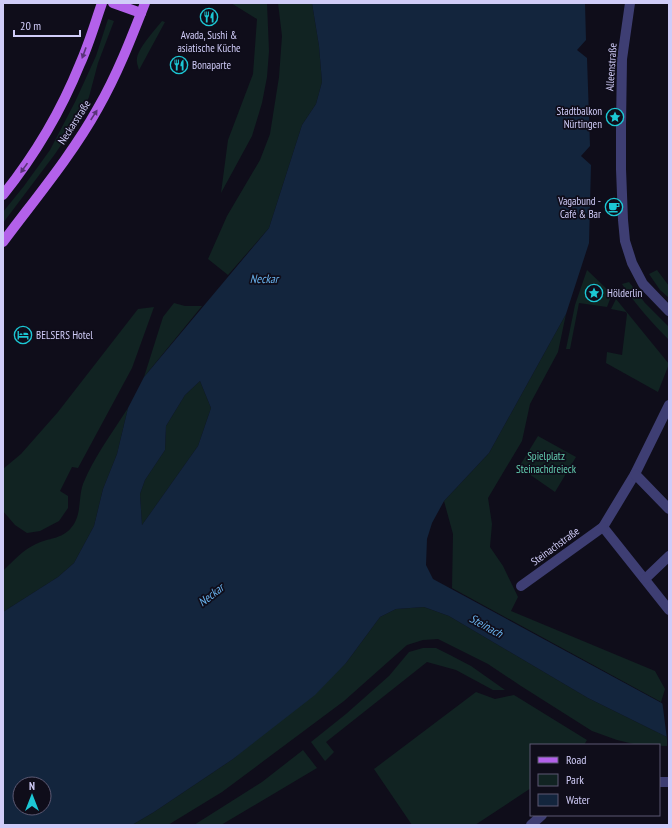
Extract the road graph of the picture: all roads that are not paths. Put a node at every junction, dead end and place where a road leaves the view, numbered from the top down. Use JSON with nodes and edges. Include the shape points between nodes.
{"nodes":[{"id":1,"x":102,"y":3,"type":"edge"},
{"id":2,"x":113,"y":3,"type":"edge"},
{"id":3,"x":145,"y":3,"type":"edge"},
{"id":4,"x":630,"y":3,"type":"edge"},
{"id":5,"x":141,"y":13,"type":"junction"},
{"id":6,"x":3,"y":195,"type":"edge"},
{"id":7,"x":3,"y":242,"type":"edge"},
{"id":8,"x":669,"y":311,"type":"edge"},
{"id":9,"x":669,"y":405,"type":"edge"},
{"id":10,"x":635,"y":474,"type":"junction"},
{"id":11,"x":669,"y":509,"type":"edge"},
{"id":12,"x":603,"y":527,"type":"junction"},
{"id":13,"x":669,"y":556,"type":"edge"},
{"id":14,"x":645,"y":579,"type":"junction"},
{"id":15,"x":521,"y":586,"type":"dead end"},
{"id":16,"x":669,"y":610,"type":"edge"},
{"id":17,"x":541,"y":816,"type":"edge"},
{"id":18,"x":531,"y":825,"type":"edge"}],
"edges":[{"from":1,"to":6,"type":"main road","name":"Neckarstraße","one_way":true,"via":[[81,63],[62,105],[36,151]]},
{"from":2,"to":5,"type":"main road"},
{"from":3,"to":5,"type":"main road","name":"Neckarstraße"},
{"from":4,"to":8,"type":"street","name":"Alleenstraße","via":[[622,59],[621,184],[625,241],[642,284]]},
{"from":7,"to":5,"type":"main road","name":"Neckarstraße","one_way":true,"via":[[98,109]]},
{"from":9,"to":10,"type":"street","name":"Steinachstraße"},
{"from":10,"to":11,"type":"street"},
{"from":10,"to":12,"type":"street","name":"Steinachstraße"},
{"from":12,"to":14,"type":"street"},
{"from":12,"to":15,"type":"street","name":"Steinachstraße"},
{"from":13,"to":14,"type":"street"},
{"from":14,"to":16,"type":"street"},
{"from":17,"to":18,"type":"street"}]}
